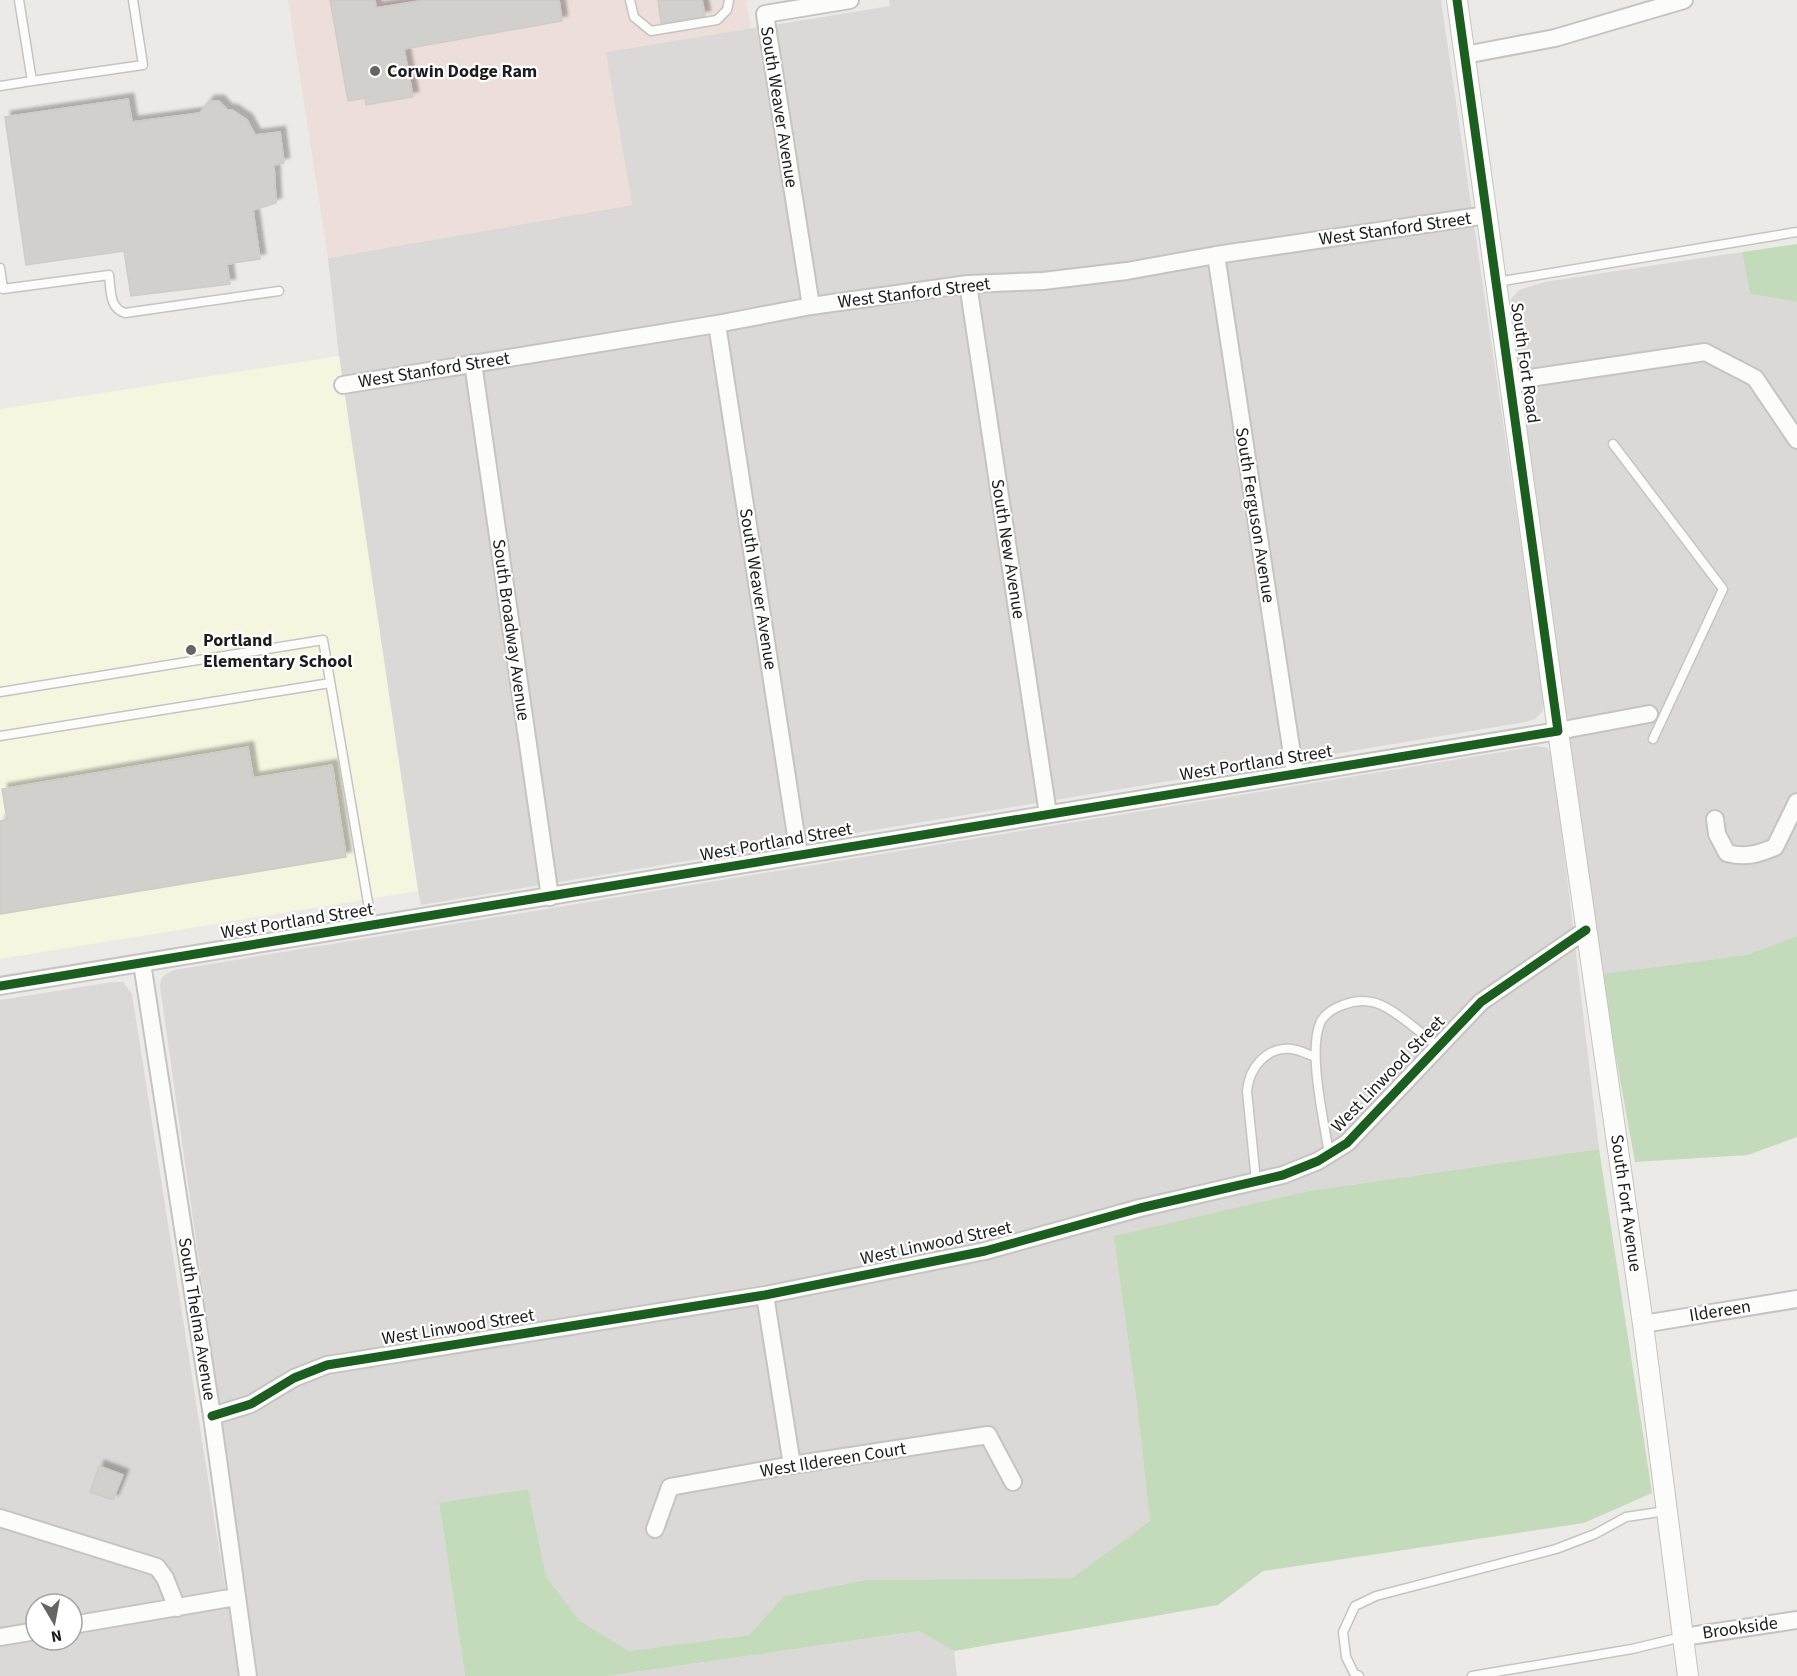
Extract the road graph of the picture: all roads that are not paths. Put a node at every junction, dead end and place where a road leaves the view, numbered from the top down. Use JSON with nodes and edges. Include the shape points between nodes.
{"nodes":[{"id":1,"x":19,"y":0,"type":"edge"},
{"id":2,"x":133,"y":0,"type":"edge"},
{"id":3,"x":630,"y":0,"type":"edge"},
{"id":4,"x":729,"y":0,"type":"edge"},
{"id":5,"x":850,"y":0,"type":"edge"},
{"id":6,"x":1457,"y":0,"type":"edge"},
{"id":7,"x":1684,"y":0,"type":"edge"},
{"id":8,"x":1465,"y":55,"type":"junction"},
{"id":9,"x":32,"y":81,"type":"junction"},
{"id":10,"x":0,"y":86,"type":"edge"},
{"id":11,"x":1487,"y":215,"type":"junction"},
{"id":12,"x":1797,"y":232,"type":"edge"},
{"id":13,"x":1216,"y":255,"type":"junction"},
{"id":14,"x":0,"y":268,"type":"edge"},
{"id":15,"x":1497,"y":282,"type":"junction"},
{"id":16,"x":968,"y":284,"type":"junction"},
{"id":17,"x":279,"y":291,"type":"dead end"},
{"id":18,"x":811,"y":306,"type":"junction"},
{"id":19,"x":717,"y":324,"type":"junction"},
{"id":20,"x":473,"y":363,"type":"junction"},
{"id":21,"x":1510,"y":381,"type":"junction"},
{"id":22,"x":343,"y":385,"type":"dead end"},
{"id":23,"x":1797,"y":440,"type":"edge"},
{"id":24,"x":1613,"y":444,"type":"dead end"},
{"id":25,"x":330,"y":683,"type":"junction"},
{"id":26,"x":0,"y":692,"type":"edge"},
{"id":27,"x":1649,"y":714,"type":"dead end"},
{"id":28,"x":1558,"y":731,"type":"junction"},
{"id":29,"x":0,"y":736,"type":"edge"},
{"id":30,"x":1653,"y":739,"type":"dead end"},
{"id":31,"x":1295,"y":774,"type":"junction"},
{"id":32,"x":1796,"y":804,"type":"edge"},
{"id":33,"x":1048,"y":814,"type":"junction"},
{"id":34,"x":1715,"y":819,"type":"dead end"},
{"id":35,"x":799,"y":855,"type":"junction"},
{"id":36,"x":550,"y":897,"type":"junction"},
{"id":37,"x":372,"y":926,"type":"junction"},
{"id":38,"x":1586,"y":930,"type":"junction"},
{"id":39,"x":142,"y":963,"type":"junction"},
{"id":40,"x":0,"y":986,"type":"edge"},
{"id":41,"x":1438,"y":1047,"type":"junction"},
{"id":42,"x":1315,"y":1057,"type":"junction"},
{"id":43,"x":1329,"y":1154,"type":"junction"},
{"id":44,"x":1256,"y":1181,"type":"junction"},
{"id":45,"x":765,"y":1294,"type":"junction"},
{"id":46,"x":1797,"y":1299,"type":"edge"},
{"id":47,"x":1643,"y":1324,"type":"junction"},
{"id":48,"x":212,"y":1416,"type":"junction"},
{"id":49,"x":792,"y":1465,"type":"junction"},
{"id":50,"x":1014,"y":1482,"type":"dead end"},
{"id":51,"x":1667,"y":1510,"type":"junction"},
{"id":52,"x":0,"y":1518,"type":"edge"},
{"id":53,"x":655,"y":1529,"type":"dead end"},
{"id":54,"x":236,"y":1597,"type":"junction"},
{"id":55,"x":177,"y":1608,"type":"junction"},
{"id":56,"x":1797,"y":1620,"type":"edge"},
{"id":57,"x":84,"y":1623,"type":"edge"},
{"id":58,"x":24,"y":1633,"type":"edge"},
{"id":59,"x":1683,"y":1636,"type":"junction"},
{"id":60,"x":0,"y":1637,"type":"edge"},
{"id":61,"x":248,"y":1676,"type":"edge"},
{"id":62,"x":1359,"y":1676,"type":"edge"},
{"id":63,"x":1472,"y":1676,"type":"edge"},
{"id":64,"x":1688,"y":1676,"type":"edge"}],
"edges":[{"from":1,"to":9,"type":"lane"},
{"from":2,"to":9,"type":"lane","via":[[143,66]]},
{"from":3,"to":4,"type":"lane","via":[[634,17],[651,31],[717,20],[727,10]]},
{"from":5,"to":18,"type":"street","name":"South Weaver Avenue","via":[[765,14]]},
{"from":6,"to":8,"type":"street","name":"South Fort Road"},
{"from":7,"to":8,"type":"street","via":[[1555,38]]},
{"from":8,"to":11,"type":"street","name":"South Fort Road"},
{"from":9,"to":10,"type":"lane"},
{"from":11,"to":13,"type":"street","name":"West Stanford Street"},
{"from":11,"to":15,"type":"street","name":"South Fort Road"},
{"from":12,"to":15,"type":"lane"},
{"from":13,"to":16,"type":"street","name":"West Stanford Street","via":[[1054,280]]},
{"from":13,"to":31,"type":"street","name":"South Ferguson Avenue"},
{"from":14,"to":17,"type":"lane","via":[[3,289],[109,275],[114,305],[125,313]]},
{"from":15,"to":21,"type":"street","name":"South Fort Road"},
{"from":16,"to":18,"type":"street","name":"West Stanford Street"},
{"from":16,"to":33,"type":"street","name":"South New Avenue"},
{"from":18,"to":19,"type":"street","name":"West Stanford Street"},
{"from":19,"to":20,"type":"street","name":"West Stanford Street"},
{"from":19,"to":35,"type":"street","name":"South Weaver Avenue"},
{"from":20,"to":22,"type":"street","name":"West Stanford Street"},
{"from":20,"to":36,"type":"street","name":"South Broadway Avenue"},
{"from":21,"to":23,"type":"street","via":[[1706,352],[1755,378]]},
{"from":21,"to":28,"type":"street","name":"South Fort Road"},
{"from":24,"to":30,"type":"lane","via":[[1723,589]]},
{"from":25,"to":26,"type":"lane","via":[[323,640]]},
{"from":25,"to":29,"type":"lane"},
{"from":25,"to":37,"type":"lane"},
{"from":27,"to":28,"type":"street","name":"West Portland Street"},
{"from":28,"to":31,"type":"street","name":"West Portland Street"},
{"from":28,"to":38,"type":"street","name":"South Fort Avenue"},
{"from":31,"to":33,"type":"street","name":"West Portland Street"},
{"from":32,"to":34,"type":"street","via":[[1775,847],[1758,855],[1727,854]]},
{"from":33,"to":35,"type":"street","name":"West Portland Street"},
{"from":35,"to":36,"type":"street","name":"West Portland Street"},
{"from":36,"to":37,"type":"street","name":"West Portland Street"},
{"from":37,"to":39,"type":"street","name":"West Portland Street"},
{"from":38,"to":41,"type":"street","name":"West Linwood Street","via":[[1481,1002]]},
{"from":38,"to":47,"type":"street","name":"South Fort Avenue"},
{"from":39,"to":40,"type":"street","name":"West Portland Street"},
{"from":39,"to":48,"type":"street","name":"South Thelma Avenue"},
{"from":41,"to":42,"type":"lane","via":[[1388,1008],[1366,1000],[1338,1007],[1322,1020]]},
{"from":41,"to":43,"type":"street","name":"West Linwood Street","via":[[1347,1143]]},
{"from":42,"to":43,"type":"lane"},
{"from":42,"to":44,"type":"lane","via":[[1291,1049],[1273,1052],[1257,1064],[1248,1079]]},
{"from":43,"to":44,"type":"street","name":"West Linwood Street","via":[[1283,1175]]},
{"from":44,"to":45,"type":"street","name":"West Linwood Street","via":[[985,1251]]},
{"from":45,"to":48,"type":"street","name":"West Linwood Street","via":[[327,1365],[294,1378],[251,1404]]},
{"from":45,"to":49,"type":"street"},
{"from":46,"to":47,"type":"street","name":"Ildereen"},
{"from":47,"to":51,"type":"street","name":"South Fort Avenue"},
{"from":48,"to":54,"type":"street","name":"South Thelma Avenue"},
{"from":49,"to":50,"type":"street","name":"West Ildereen Court","via":[[988,1435]]},
{"from":49,"to":53,"type":"street","name":"West Ildereen Court","via":[[670,1487]]},
{"from":51,"to":59,"type":"street","name":"South Fort Avenue"},
{"from":51,"to":62,"type":"lane","via":[[1626,1517],[1556,1549],[1376,1596],[1355,1606],[1344,1632],[1346,1657]]},
{"from":52,"to":55,"type":"street","via":[[157,1567]]},
{"from":54,"to":55,"type":"street"},
{"from":54,"to":61,"type":"street","name":"South Thelma Avenue"},
{"from":55,"to":57,"type":"street"},
{"from":56,"to":59,"type":"street","name":"Brookside"},
{"from":58,"to":60,"type":"street"},
{"from":59,"to":63,"type":"lane","via":[[1632,1649]]},
{"from":59,"to":64,"type":"street","name":"South Fort Avenue"}]}
